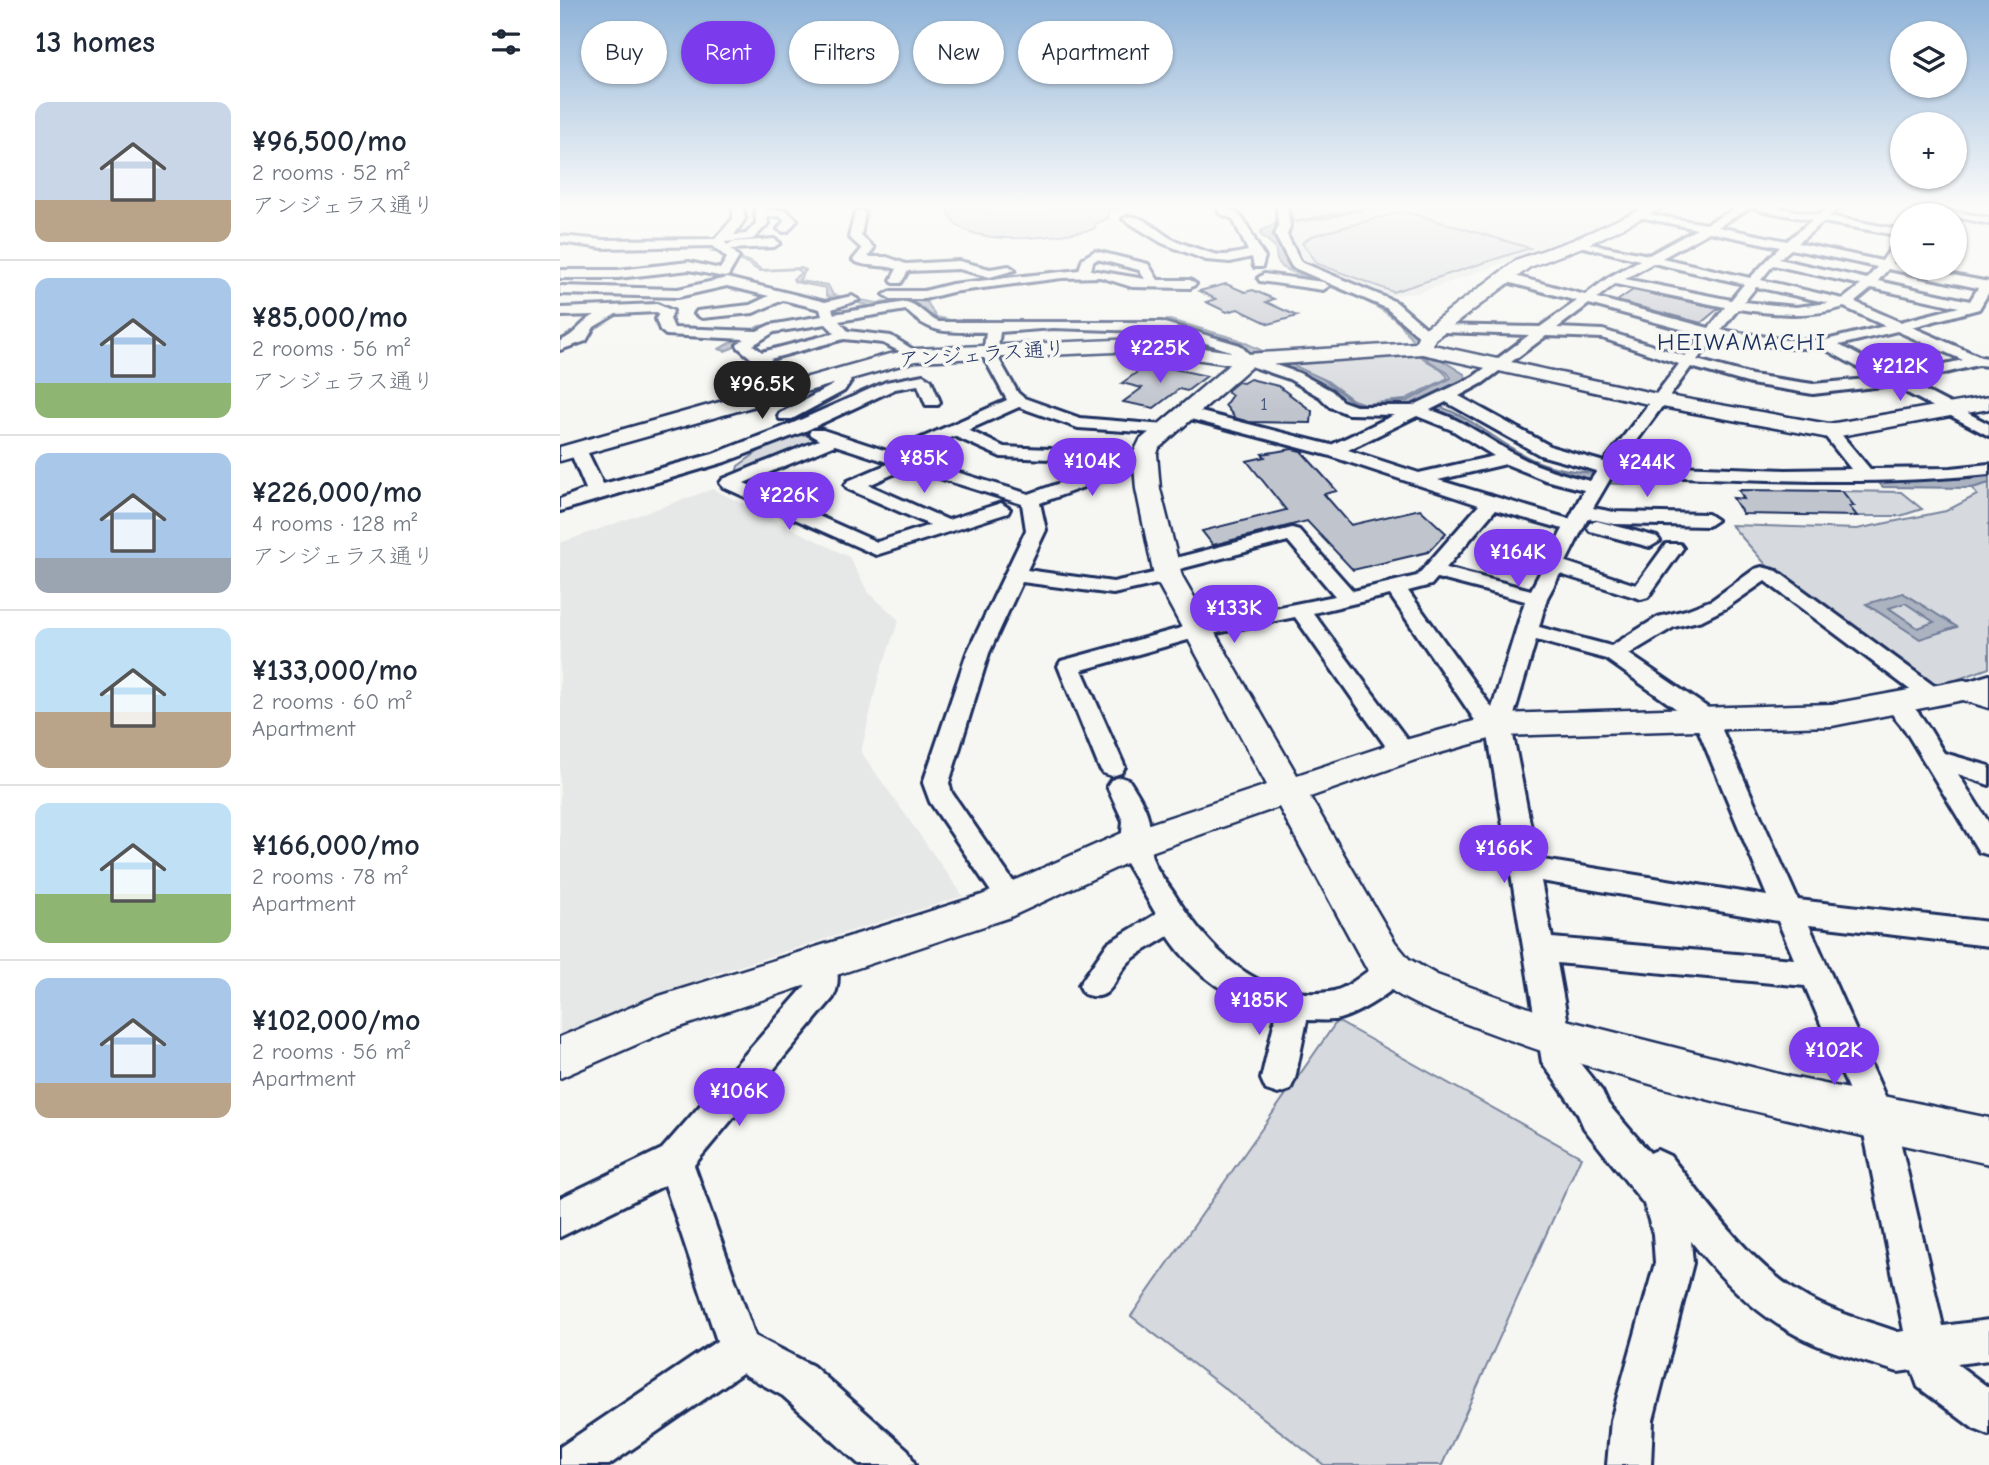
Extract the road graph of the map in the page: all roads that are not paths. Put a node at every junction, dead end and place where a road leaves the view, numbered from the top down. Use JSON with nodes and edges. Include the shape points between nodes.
{"nodes":[{"id":1,"x":718,"y":275,"type":"edge"},
{"id":2,"x":900,"y":275,"type":"edge"},
{"id":3,"x":1043,"y":275,"type":"edge"},
{"id":4,"x":1109,"y":275,"type":"edge"},
{"id":5,"x":1149,"y":275,"type":"edge"},
{"id":6,"x":1258,"y":275,"type":"edge"},
{"id":7,"x":1322,"y":275,"type":"edge"},
{"id":8,"x":1620,"y":275,"type":"edge"},
{"id":9,"x":1723,"y":275,"type":"edge"},
{"id":10,"x":1758,"y":275,"type":"edge"},
{"id":11,"x":1834,"y":275,"type":"edge"},
{"id":12,"x":1876,"y":275,"type":"edge"},
{"id":13,"x":1933,"y":275,"type":"edge"},
{"id":14,"x":1504,"y":277,"type":"joint"},
{"id":15,"x":726,"y":278,"type":"junction"},
{"id":16,"x":1613,"y":279,"type":"junction"},
{"id":17,"x":1753,"y":282,"type":"junction"},
{"id":18,"x":1154,"y":283,"type":"junction"},
{"id":19,"x":1868,"y":283,"type":"junction"},
{"id":20,"x":1190,"y":284,"type":"dead end"},
{"id":21,"x":1987,"y":286,"type":"edge"},
{"id":22,"x":944,"y":289,"type":"junction"},
{"id":23,"x":1599,"y":289,"type":"junction"},
{"id":24,"x":560,"y":290,"type":"edge"},
{"id":25,"x":619,"y":294,"type":"junction"},
{"id":26,"x":782,"y":295,"type":"junction"},
{"id":27,"x":1585,"y":299,"type":"junction"},
{"id":28,"x":1845,"y":303,"type":"junction"},
{"id":29,"x":1734,"y":304,"type":"junction"},
{"id":30,"x":1974,"y":306,"type":"junction"},
{"id":31,"x":614,"y":309,"type":"junction"},
{"id":32,"x":560,"y":312,"type":"edge"},
{"id":33,"x":828,"y":315,"type":"junction"},
{"id":34,"x":711,"y":317,"type":"dead end"},
{"id":35,"x":1726,"y":317,"type":"junction"},
{"id":36,"x":1898,"y":326,"type":"junction"},
{"id":37,"x":994,"y":328,"type":"junction"},
{"id":38,"x":1541,"y":332,"type":"junction"},
{"id":39,"x":1713,"y":333,"type":"junction"},
{"id":40,"x":751,"y":335,"type":"junction"},
{"id":41,"x":844,"y":335,"type":"junction"},
{"id":42,"x":1427,"y":335,"type":"junction"},
{"id":43,"x":1110,"y":337,"type":"junction"},
{"id":44,"x":1826,"y":344,"type":"junction"},
{"id":45,"x":560,"y":346,"type":"edge"},
{"id":46,"x":990,"y":351,"type":"junction"},
{"id":47,"x":915,"y":355,"type":"junction"},
{"id":48,"x":757,"y":358,"type":"junction"},
{"id":49,"x":1261,"y":359,"type":"junction"},
{"id":50,"x":1983,"y":361,"type":"edge"},
{"id":51,"x":1689,"y":362,"type":"junction"},
{"id":52,"x":1496,"y":365,"type":"junction"},
{"id":53,"x":838,"y":375,"type":"junction"},
{"id":54,"x":1897,"y":380,"type":"junction"},
{"id":55,"x":794,"y":387,"type":"junction"},
{"id":56,"x":1439,"y":398,"type":"junction"},
{"id":57,"x":1657,"y":400,"type":"junction"},
{"id":58,"x":932,"y":401,"type":"dead end"},
{"id":59,"x":1018,"y":401,"type":"junction"},
{"id":60,"x":1989,"y":403,"type":"edge"},
{"id":61,"x":1415,"y":410,"type":"junction"},
{"id":62,"x":1949,"y":411,"type":"junction"},
{"id":63,"x":1175,"y":422,"type":"junction"},
{"id":64,"x":797,"y":428,"type":"junction"},
{"id":65,"x":955,"y":430,"type":"junction"},
{"id":66,"x":1829,"y":431,"type":"junction"},
{"id":67,"x":1989,"y":431,"type":"edge"},
{"id":68,"x":833,"y":440,"type":"junction"},
{"id":69,"x":566,"y":451,"type":"edge"},
{"id":70,"x":1333,"y":451,"type":"junction"},
{"id":71,"x":1508,"y":458,"type":"junction"},
{"id":72,"x":710,"y":460,"type":"junction"},
{"id":73,"x":898,"y":461,"type":"junction"},
{"id":74,"x":1088,"y":463,"type":"dead end"},
{"id":75,"x":1146,"y":464,"type":"junction"},
{"id":76,"x":1989,"y":469,"type":"edge"},
{"id":77,"x":1866,"y":474,"type":"junction"},
{"id":78,"x":1602,"y":478,"type":"junction"},
{"id":79,"x":1417,"y":480,"type":"junction"},
{"id":80,"x":596,"y":492,"type":"junction"},
{"id":81,"x":1030,"y":500,"type":"junction"},
{"id":82,"x":1491,"y":503,"type":"junction"},
{"id":83,"x":560,"y":505,"type":"edge"},
{"id":84,"x":1001,"y":509,"type":"dead end"},
{"id":85,"x":1578,"y":519,"type":"junction"},
{"id":86,"x":1708,"y":520,"type":"dead end"},
{"id":87,"x":947,"y":526,"type":"junction"},
{"id":88,"x":1650,"y":541,"type":"dead end"},
{"id":89,"x":1673,"y":548,"type":"dead end"},
{"id":90,"x":1553,"y":565,"type":"junction"},
{"id":91,"x":1168,"y":571,"type":"junction"},
{"id":92,"x":1433,"y":571,"type":"junction"},
{"id":93,"x":1017,"y":575,"type":"junction"},
{"id":94,"x":1395,"y":588,"type":"junction"},
{"id":95,"x":1348,"y":598,"type":"junction"},
{"id":96,"x":1537,"y":598,"type":"junction"},
{"id":97,"x":1300,"y":610,"type":"junction"},
{"id":98,"x":1199,"y":630,"type":"junction"},
{"id":99,"x":1528,"y":631,"type":"junction"},
{"id":100,"x":1614,"y":654,"type":"junction"},
{"id":101,"x":1969,"y":691,"type":"edge"},
{"id":102,"x":1896,"y":704,"type":"junction"},
{"id":103,"x":1706,"y":718,"type":"junction"},
{"id":104,"x":1499,"y":725,"type":"junction"},
{"id":105,"x":1403,"y":752,"type":"junction"},
{"id":106,"x":1937,"y":760,"type":"junction"},
{"id":107,"x":1989,"y":776,"type":"edge"},
{"id":108,"x":1287,"y":791,"type":"junction"},
{"id":109,"x":1135,"y":843,"type":"junction"},
{"id":110,"x":1989,"y":845,"type":"edge"},
{"id":111,"x":1525,"y":868,"type":"junction"},
{"id":112,"x":1012,"y":900,"type":"junction"},
{"id":113,"x":1788,"y":910,"type":"junction"},
{"id":114,"x":1173,"y":918,"type":"junction"},
{"id":115,"x":1989,"y":934,"type":"edge"},
{"id":116,"x":1541,"y":949,"type":"junction"},
{"id":117,"x":821,"y":963,"type":"junction"},
{"id":118,"x":1394,"y":971,"type":"junction"},
{"id":119,"x":1814,"y":974,"type":"junction"},
{"id":120,"x":1095,"y":985,"type":"dead end"},
{"id":121,"x":1293,"y":1007,"type":"junction"},
{"id":122,"x":1554,"y":1037,"type":"junction"},
{"id":123,"x":560,"y":1058,"type":"edge"},
{"id":124,"x":1278,"y":1079,"type":"dead end"},
{"id":125,"x":1590,"y":1102,"type":"junction"},
{"id":126,"x":1878,"y":1119,"type":"junction"},
{"id":127,"x":1989,"y":1141,"type":"edge"},
{"id":128,"x":675,"y":1161,"type":"junction"},
{"id":129,"x":560,"y":1218,"type":"edge"},
{"id":130,"x":1989,"y":1340,"type":"edge"},
{"id":131,"x":1929,"y":1346,"type":"junction"},
{"id":132,"x":740,"y":1350,"type":"junction"},
{"id":133,"x":1989,"y":1414,"type":"edge"},
{"id":134,"x":571,"y":1465,"type":"edge"},
{"id":135,"x":893,"y":1465,"type":"edge"},
{"id":136,"x":1629,"y":1465,"type":"edge"}],
"edges":[{"from":1,"to":15,"type":"street"},
{"from":2,"to":22,"type":"street","via":[[897,280],[936,283]]},
{"from":3,"to":22,"type":"street"},
{"from":4,"to":18,"type":"street","via":[[1132,283]]},
{"from":5,"to":18,"type":"street"},
{"from":6,"to":42,"type":"street","via":[[1335,289],[1403,327]]},
{"from":7,"to":42,"type":"street","via":[[1391,305]]},
{"from":8,"to":16,"type":"street"},
{"from":9,"to":17,"type":"street"},
{"from":10,"to":17,"type":"street"},
{"from":11,"to":19,"type":"street"},
{"from":12,"to":19,"type":"street"},
{"from":13,"to":21,"type":"street"},
{"from":14,"to":27,"type":"street"},
{"from":14,"to":42,"type":"street"},
{"from":15,"to":25,"type":"street","via":[[689,292]]},
{"from":15,"to":26,"type":"street"},
{"from":16,"to":23,"type":"street"},
{"from":16,"to":29,"type":"street"},
{"from":17,"to":28,"type":"street"},
{"from":17,"to":29,"type":"street"},
{"from":18,"to":20,"type":"street"},
{"from":19,"to":28,"type":"street"},
{"from":19,"to":30,"type":"street"},
{"from":21,"to":30,"type":"street"},
{"from":22,"to":33,"type":"street","via":[[924,295],[855,300]]},
{"from":23,"to":27,"type":"street"},
{"from":23,"to":35,"type":"street"},
{"from":24,"to":25,"type":"street"},
{"from":25,"to":31,"type":"street","via":[[608,300],[608,307]]},
{"from":26,"to":33,"type":"street"},
{"from":26,"to":34,"type":"street","via":[[759,307]]},
{"from":27,"to":38,"type":"street"},
{"from":27,"to":39,"type":"street"},
{"from":28,"to":29,"type":"street","via":[[1793,310]]},
{"from":28,"to":36,"type":"street"},
{"from":29,"to":35,"type":"street"},
{"from":30,"to":36,"type":"street"},
{"from":31,"to":32,"type":"street"},
{"from":31,"to":40,"type":"street","via":[[662,309],[666,311],[664,325],[671,332]]},
{"from":31,"to":45,"type":"street","via":[[589,324],[581,338]]},
{"from":33,"to":37,"type":"street","via":[[906,306],[935,326]]},
{"from":33,"to":40,"type":"street"},
{"from":33,"to":41,"type":"street"},
{"from":35,"to":39,"type":"street"},
{"from":36,"to":44,"type":"street"},
{"from":36,"to":50,"type":"street"},
{"from":37,"to":43,"type":"street","via":[[1053,324]]},
{"from":37,"to":46,"type":"street"},
{"from":38,"to":42,"type":"street"},
{"from":38,"to":51,"type":"street","via":[[1614,336]]},
{"from":38,"to":52,"type":"street"},
{"from":39,"to":44,"type":"street","via":[[1768,343]]},
{"from":39,"to":51,"type":"street"},
{"from":40,"to":48,"type":"street","via":[[744,345]]},
{"from":41,"to":47,"type":"street","via":[[886,339]]},
{"from":41,"to":48,"type":"street"},
{"from":42,"to":49,"type":"street","name":"アンジェラス通り"},
{"from":42,"to":52,"type":"street","name":"アンジェラス通り"},
{"from":43,"to":46,"type":"street","name":"アンジェラス通り"},
{"from":43,"to":49,"type":"street","name":"アンジェラス通り"},
{"from":44,"to":54,"type":"street"},
{"from":46,"to":47,"type":"street","name":"アンジェラス通り"},
{"from":46,"to":59,"type":"street"},
{"from":47,"to":53,"type":"street","name":"アンジェラス通り"},
{"from":48,"to":55,"type":"street"},
{"from":49,"to":61,"type":"street","via":[[1344,408]]},
{"from":49,"to":63,"type":"street"},
{"from":50,"to":54,"type":"street"},
{"from":51,"to":54,"type":"street","via":[[1803,388]]},
{"from":51,"to":57,"type":"street"},
{"from":52,"to":56,"type":"street","via":[[1478,380]]},
{"from":52,"to":57,"type":"street","name":"アンジェラス通り"},
{"from":53,"to":55,"type":"street","name":"アンジェラス通り"},
{"from":53,"to":72,"type":"street","via":[[842,381],[839,388]]},
{"from":54,"to":62,"type":"street"},
{"from":55,"to":69,"type":"street","name":"アンジェラス通り"},
{"from":56,"to":61,"type":"street"},
{"from":56,"to":78,"type":"street"},
{"from":57,"to":66,"type":"street","name":"アンジェラス通り"},
{"from":57,"to":78,"type":"street"},
{"from":58,"to":64,"type":"street","via":[[923,380],[891,385]]},
{"from":59,"to":63,"type":"street","via":[[1078,423]]},
{"from":59,"to":65,"type":"street"},
{"from":60,"to":62,"type":"street","name":"アンジェラス通り"},
{"from":61,"to":70,"type":"street"},
{"from":61,"to":71,"type":"street","via":[[1466,430]]},
{"from":62,"to":66,"type":"street","name":"アンジェラス通り"},
{"from":62,"to":67,"type":"street"},
{"from":63,"to":70,"type":"street"},
{"from":63,"to":75,"type":"street","via":[[1148,445]]},
{"from":64,"to":68,"type":"street"},
{"from":64,"to":72,"type":"street"},
{"from":65,"to":73,"type":"street"},
{"from":65,"to":74,"type":"street","via":[[1001,452],[1050,454]]},
{"from":66,"to":77,"type":"street"},
{"from":68,"to":73,"type":"street"},
{"from":68,"to":87,"type":"street","via":[[729,483],[876,549]]},
{"from":69,"to":80,"type":"street"},
{"from":70,"to":79,"type":"street"},
{"from":71,"to":78,"type":"street","via":[[1565,481]]},
{"from":71,"to":79,"type":"street"},
{"from":72,"to":80,"type":"street"},
{"from":73,"to":81,"type":"street"},
{"from":73,"to":87,"type":"street","via":[[854,485]]},
{"from":75,"to":81,"type":"street","via":[[1119,468]]},
{"from":75,"to":91,"type":"street"},
{"from":76,"to":77,"type":"street"},
{"from":77,"to":78,"type":"street"},
{"from":78,"to":85,"type":"street"},
{"from":79,"to":82,"type":"street"},
{"from":80,"to":83,"type":"street"},
{"from":81,"to":93,"type":"street","via":[[1036,530]]},
{"from":82,"to":85,"type":"street"},
{"from":82,"to":92,"type":"street"},
{"from":84,"to":87,"type":"street"},
{"from":85,"to":86,"type":"street"},
{"from":85,"to":88,"type":"street"},
{"from":85,"to":90,"type":"street"},
{"from":89,"to":90,"type":"street","via":[[1641,593]]},
{"from":90,"to":96,"type":"street"},
{"from":91,"to":93,"type":"street","via":[[1113,587]]},
{"from":91,"to":95,"type":"street","via":[[1292,534]]},
{"from":91,"to":98,"type":"street"},
{"from":92,"to":94,"type":"street","via":[[1424,581]]},
{"from":92,"to":96,"type":"street"},
{"from":93,"to":112,"type":"street","via":[[978,653],[936,783],[939,795]]},
{"from":94,"to":95,"type":"street"},
{"from":94,"to":104,"type":"street","via":[[1482,713]]},
{"from":95,"to":97,"type":"street"},
{"from":96,"to":99,"type":"street"},
{"from":97,"to":98,"type":"street"},
{"from":97,"to":105,"type":"street"},
{"from":98,"to":108,"type":"street"},
{"from":98,"to":109,"type":"street","via":[[1069,666],[1136,821]]},
{"from":99,"to":100,"type":"street"},
{"from":99,"to":104,"type":"street"},
{"from":100,"to":101,"type":"street","via":[[1666,622],[1719,604],[1762,573]]},
{"from":100,"to":103,"type":"street"},
{"from":101,"to":102,"type":"street"},
{"from":102,"to":103,"type":"street","via":[[1832,715]]},
{"from":102,"to":106,"type":"street"},
{"from":103,"to":104,"type":"street"},
{"from":103,"to":113,"type":"street"},
{"from":104,"to":105,"type":"street"},
{"from":104,"to":111,"type":"street"},
{"from":105,"to":108,"type":"street"},
{"from":106,"to":107,"type":"street"},
{"from":106,"to":110,"type":"street"},
{"from":108,"to":109,"type":"street"},
{"from":108,"to":118,"type":"street"},
{"from":109,"to":112,"type":"street"},
{"from":109,"to":114,"type":"street","via":[[1140,863]]},
{"from":111,"to":113,"type":"street"},
{"from":111,"to":116,"type":"street"},
{"from":112,"to":117,"type":"street"},
{"from":113,"to":115,"type":"street"},
{"from":113,"to":119,"type":"street"},
{"from":114,"to":120,"type":"street","via":[[1119,952]]},
{"from":114,"to":121,"type":"street","via":[[1217,971],[1254,993]]},
{"from":116,"to":119,"type":"street"},
{"from":116,"to":122,"type":"street"},
{"from":117,"to":123,"type":"street","via":[[653,1017]]},
{"from":117,"to":128,"type":"street","via":[[822,989]]},
{"from":118,"to":121,"type":"street","via":[[1335,1006]]},
{"from":118,"to":122,"type":"street","via":[[1422,988]]},
{"from":119,"to":126,"type":"street"},
{"from":121,"to":124,"type":"street"},
{"from":122,"to":125,"type":"street","via":[[1559,1062]]},
{"from":122,"to":126,"type":"street"},
{"from":125,"to":131,"type":"street","via":[[1617,1122],[1726,1255],[1760,1287],[1810,1321],[1898,1352]]},
{"from":125,"to":136,"type":"street","via":[[1596,1116],[1660,1194],[1671,1234],[1674,1263],[1632,1420]]},
{"from":126,"to":127,"type":"street"},
{"from":126,"to":131,"type":"street"},
{"from":128,"to":129,"type":"street"},
{"from":128,"to":132,"type":"street"},
{"from":130,"to":131,"type":"street"},
{"from":131,"to":133,"type":"street","via":[[1933,1372]]},
{"from":132,"to":134,"type":"street"},
{"from":132,"to":135,"type":"street","via":[[798,1381]]}]}
